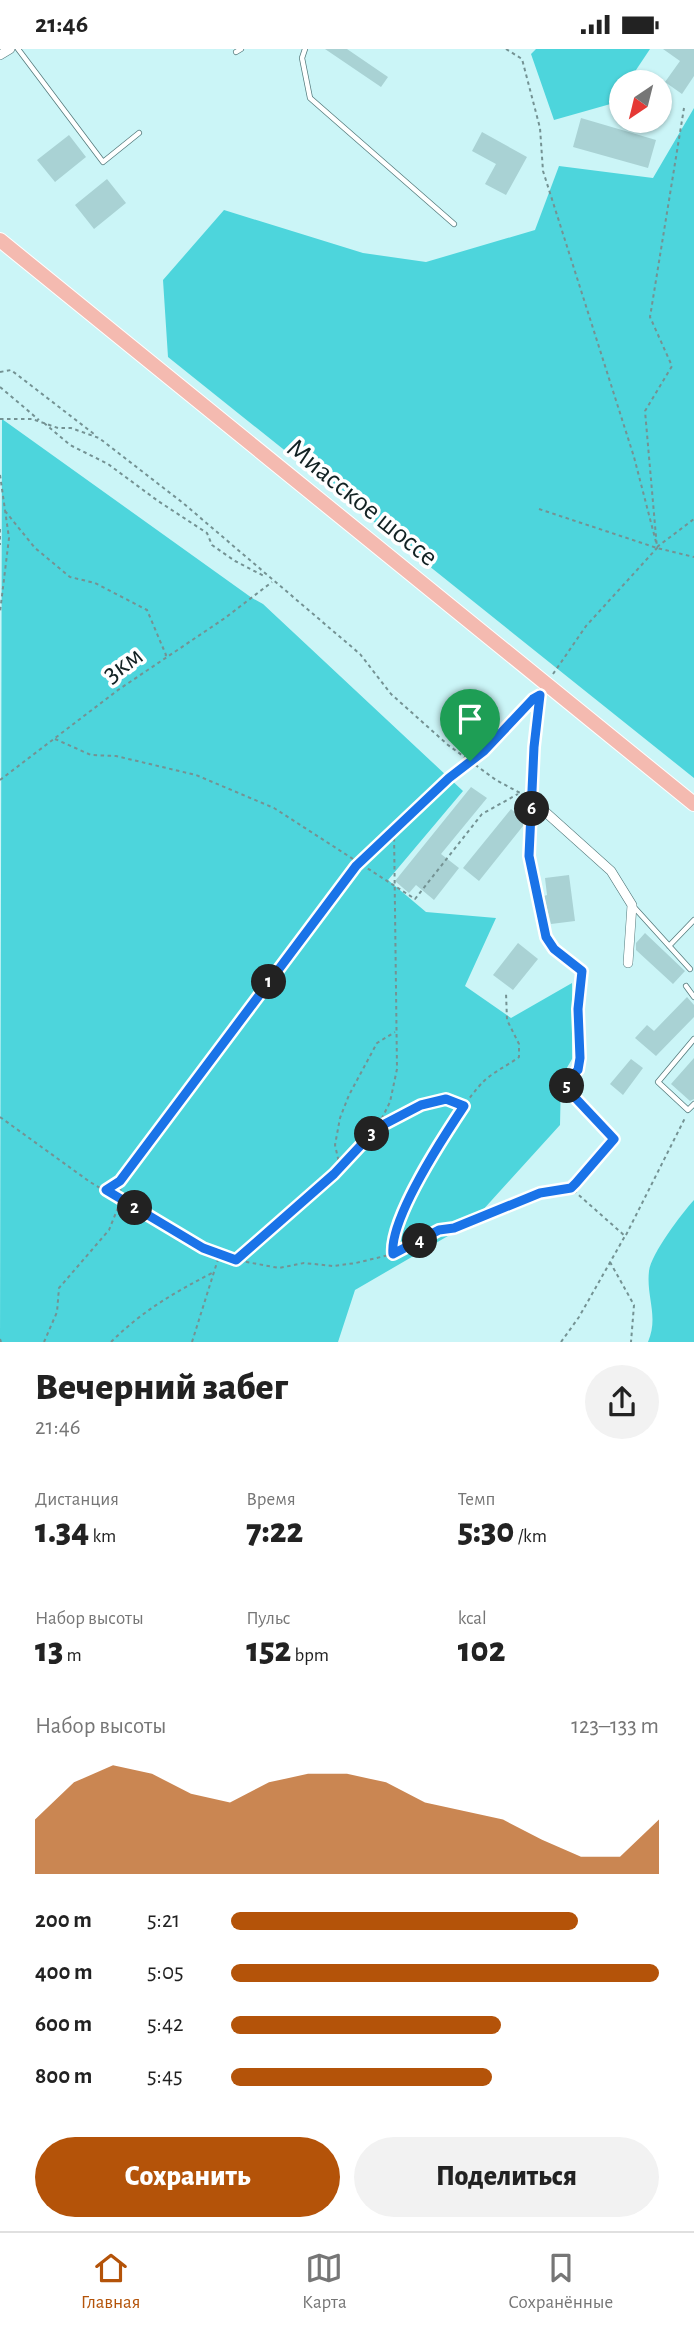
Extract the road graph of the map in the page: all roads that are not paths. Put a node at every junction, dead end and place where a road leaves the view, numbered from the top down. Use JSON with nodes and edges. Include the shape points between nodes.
{"nodes":[{"id":1,"x":10,"y":49,"type":"edge"},
{"id":2,"x":18,"y":49,"type":"edge"},
{"id":3,"x":305,"y":49,"type":"edge"},
{"id":4,"x":0,"y":55,"type":"edge"},
{"id":5,"x":139,"y":133,"type":"dead end"},
{"id":6,"x":454,"y":224,"type":"dead end"},
{"id":7,"x":0,"y":240,"type":"edge"},
{"id":8,"x":544,"y":689,"type":"junction"},
{"id":9,"x":533,"y":800,"type":"junction"},
{"id":10,"x":694,"y":804,"type":"edge"},
{"id":11,"x":632,"y":905,"type":"junction"},
{"id":12,"x":694,"y":920,"type":"edge"},
{"id":13,"x":546,"y":937,"type":"road end"},
{"id":14,"x":669,"y":946,"type":"junction"},
{"id":15,"x":628,"y":963,"type":"dead end"},
{"id":16,"x":690,"y":969,"type":"dead end"},
{"id":17,"x":686,"y":986,"type":"dead end"},
{"id":18,"x":694,"y":997,"type":"edge"},
{"id":19,"x":694,"y":1039,"type":"edge"},
{"id":20,"x":694,"y":1104,"type":"edge"}],
"edges":[{"from":1,"to":4,"type":"street"},
{"from":2,"to":5,"type":"lane","via":[[103,162]]},
{"from":3,"to":6,"type":"lane","via":[[302,58],[310,98]]},
{"from":7,"to":8,"type":"main road","name":"Миасское шоссе"},
{"from":8,"to":9,"type":"street","via":[[534,747]]},
{"from":8,"to":10,"type":"main road","name":"Миасское шоссе"},
{"from":9,"to":11,"type":"street","via":[[611,871]]},
{"from":9,"to":13,"type":"street","via":[[529,856]]},
{"from":11,"to":14,"type":"lane"},
{"from":11,"to":15,"type":"street"},
{"from":12,"to":14,"type":"lane"},
{"from":14,"to":16,"type":"lane"},
{"from":17,"to":18,"type":"lane"},
{"from":19,"to":20,"type":"lane","via":[[658,1082],[688,1110]]}]}
